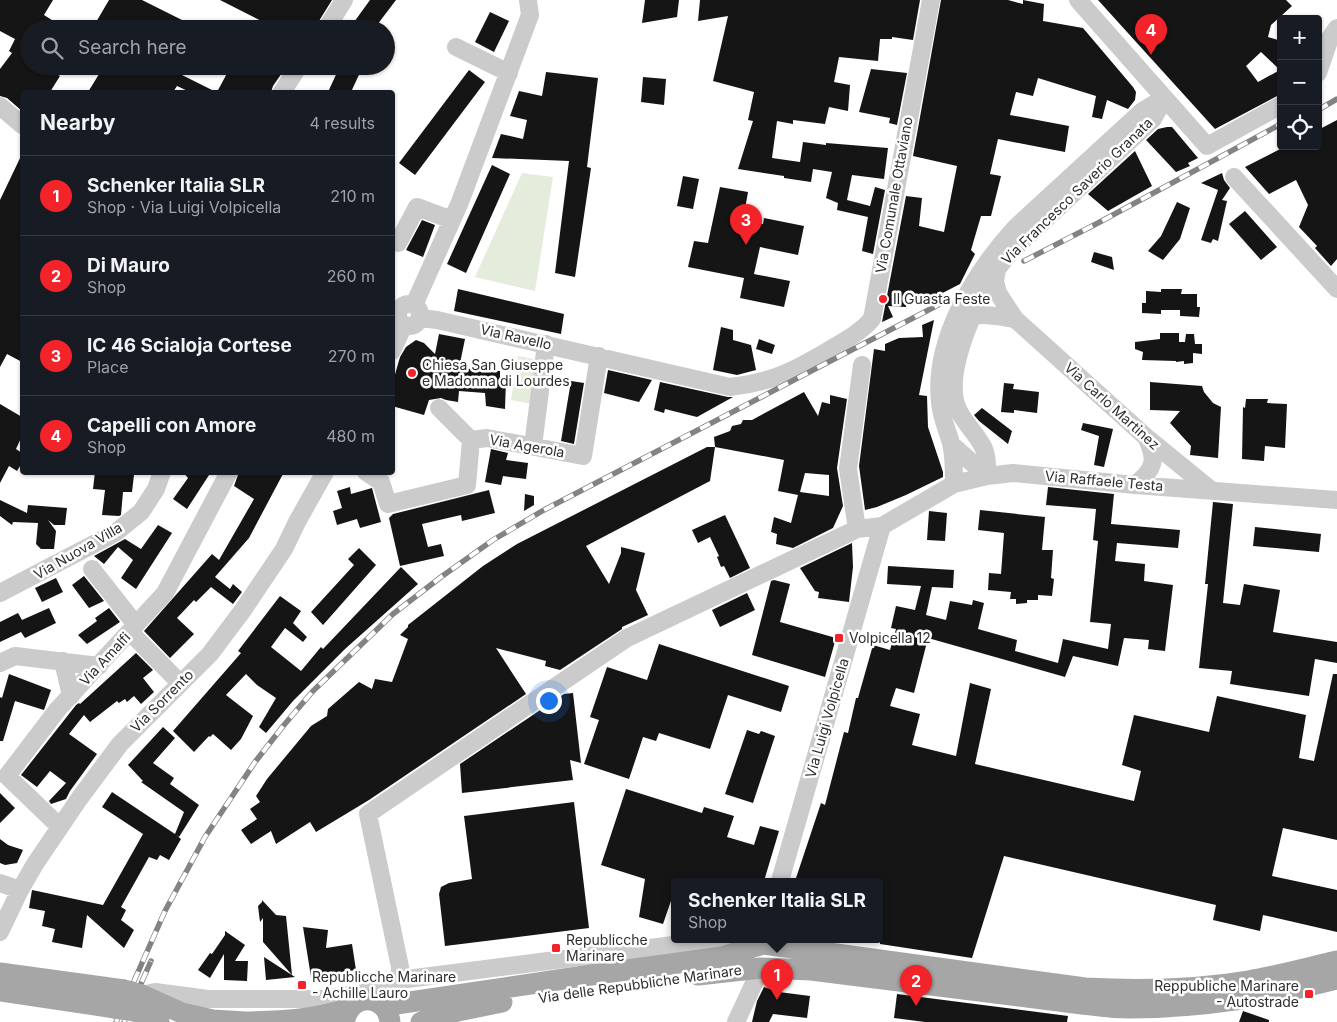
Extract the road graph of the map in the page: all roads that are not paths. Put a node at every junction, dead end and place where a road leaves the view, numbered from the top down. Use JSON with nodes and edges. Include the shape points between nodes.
{"nodes":[{"id":1,"x":344,"y":0,"type":"edge"},
{"id":2,"x":528,"y":0,"type":"edge"},
{"id":3,"x":931,"y":0,"type":"edge"},
{"id":4,"x":1078,"y":0,"type":"edge"},
{"id":5,"x":332,"y":20,"type":"edge"},
{"id":6,"x":1337,"y":28,"type":"edge"},
{"id":7,"x":456,"y":47,"type":"dead end"},
{"id":8,"x":1322,"y":61,"type":"edge"},
{"id":9,"x":509,"y":72,"type":"junction"},
{"id":10,"x":293,"y":75,"type":"edge"},
{"id":11,"x":283,"y":90,"type":"edge"},
{"id":12,"x":1164,"y":98,"type":"junction"},
{"id":13,"x":0,"y":106,"type":"edge"},
{"id":14,"x":1277,"y":107,"type":"edge"},
{"id":15,"x":20,"y":123,"type":"edge"},
{"id":16,"x":1234,"y":177,"type":"dead end"},
{"id":17,"x":452,"y":220,"type":"junction"},
{"id":18,"x":395,"y":242,"type":"edge"},
{"id":19,"x":998,"y":268,"type":"junction"},
{"id":20,"x":1337,"y":289,"type":"edge"},
{"id":21,"x":406,"y":314,"type":"edge"},
{"id":22,"x":972,"y":316,"type":"junction"},
{"id":23,"x":1015,"y":319,"type":"junction"},
{"id":24,"x":951,"y":328,"type":"junction"},
{"id":25,"x":395,"y":343,"type":"edge"},
{"id":26,"x":546,"y":344,"type":"junction"},
{"id":27,"x":605,"y":358,"type":"junction"},
{"id":28,"x":862,"y":365,"type":"dead end"},
{"id":29,"x":439,"y":408,"type":"dead end"},
{"id":30,"x":1146,"y":437,"type":"junction"},
{"id":31,"x":471,"y":440,"type":"junction"},
{"id":32,"x":951,"y":444,"type":"junction"},
{"id":33,"x":533,"y":446,"type":"junction"},
{"id":34,"x":161,"y":475,"type":"edge"},
{"id":35,"x":227,"y":475,"type":"edge"},
{"id":36,"x":324,"y":475,"type":"edge"},
{"id":37,"x":370,"y":475,"type":"edge"},
{"id":38,"x":986,"y":476,"type":"junction"},
{"id":39,"x":954,"y":484,"type":"junction"},
{"id":40,"x":1136,"y":485,"type":"junction"},
{"id":41,"x":1211,"y":490,"type":"junction"},
{"id":42,"x":1337,"y":500,"type":"edge"},
{"id":43,"x":882,"y":526,"type":"junction"},
{"id":44,"x":857,"y":529,"type":"junction"},
{"id":45,"x":92,"y":569,"type":"dead end"},
{"id":46,"x":0,"y":593,"type":"edge"},
{"id":47,"x":133,"y":628,"type":"junction"},
{"id":48,"x":63,"y":662,"type":"junction"},
{"id":49,"x":0,"y":663,"type":"edge"},
{"id":50,"x":99,"y":666,"type":"junction"},
{"id":51,"x":180,"y":683,"type":"junction"},
{"id":52,"x":71,"y":696,"type":"junction"},
{"id":53,"x":60,"y":827,"type":"junction"},
{"id":54,"x":781,"y":878,"type":"edge"},
{"id":55,"x":0,"y":883,"type":"edge"},
{"id":56,"x":20,"y":890,"type":"junction"},
{"id":57,"x":0,"y":932,"type":"edge"},
{"id":58,"x":689,"y":943,"type":"edge"},
{"id":59,"x":759,"y":943,"type":"edge"},
{"id":60,"x":778,"y":943,"type":"edge"},
{"id":61,"x":1337,"y":961,"type":"edge"},
{"id":62,"x":761,"y":968,"type":"junction"},
{"id":63,"x":0,"y":973,"type":"edge"},
{"id":64,"x":1337,"y":979,"type":"edge"},
{"id":65,"x":399,"y":980,"type":"junction"},
{"id":66,"x":0,"y":992,"type":"edge"},
{"id":67,"x":129,"y":1001,"type":"junction"},
{"id":68,"x":387,"y":1014,"type":"edge"},
{"id":69,"x":347,"y":1015,"type":"edge"},
{"id":70,"x":158,"y":1022,"type":"edge"},
{"id":71,"x":245,"y":1022,"type":"edge"},
{"id":72,"x":422,"y":1022,"type":"edge"},
{"id":73,"x":736,"y":1022,"type":"edge"}],
"edges":[{"from":1,"to":5,"type":"street"},
{"from":2,"to":9,"type":"street","via":[[530,15]]},
{"from":3,"to":27,"type":"street","name":"Via Comunale Ottaviano","via":[[872,319],[865,328],[788,374],[756,384],[730,387]]},
{"from":4,"to":12,"type":"street"},
{"from":6,"to":8,"type":"street"},
{"from":7,"to":9,"type":"street"},
{"from":9,"to":17,"type":"street"},
{"from":10,"to":11,"type":"street"},
{"from":12,"to":14,"type":"street","via":[[1207,146]]},
{"from":12,"to":19,"type":"street","name":"Via Francesco Saverio Granata","via":[[1153,119],[1015,248]]},
{"from":12,"to":24,"type":"street","name":"Via Francesco Saverio Granata","via":[[1141,112],[1015,228],[980,272]]},
{"from":13,"to":15,"type":"street"},
{"from":16,"to":20,"type":"street"},
{"from":17,"to":18,"type":"street","via":[[417,207],[398,243]]},
{"from":17,"to":21,"type":"street"},
{"from":19,"to":22,"type":"street","name":"Via Francesco Saverio Granata"},
{"from":19,"to":23,"type":"street","name":"Via Carlo Martinez","via":[[995,281],[998,292]]},
{"from":21,"to":25,"type":"street"},
{"from":21,"to":26,"type":"street","name":"Via Ravello"},
{"from":22,"to":23,"type":"street","via":[[986,314]]},
{"from":22,"to":24,"type":"street"},
{"from":22,"to":38,"type":"street","name":"Via Francesco Saverio Granata","via":[[958,355],[953,387],[956,405],[984,450]]},
{"from":23,"to":30,"type":"street","name":"Via Carlo Martinez"},
{"from":24,"to":32,"type":"street","name":"Via Francesco Saverio Granata","via":[[944,353],[939,401]]},
{"from":26,"to":27,"type":"street","name":"Via Ravello"},
{"from":26,"to":33,"type":"street"},
{"from":27,"to":33,"type":"street","name":"Via Agerola","via":[[583,456]]},
{"from":28,"to":44,"type":"street","via":[[848,469]]},
{"from":29,"to":31,"type":"street"},
{"from":30,"to":40,"type":"street","via":[[1152,448],[1152,468]]},
{"from":30,"to":41,"type":"street","name":"Via Carlo Martinez"},
{"from":31,"to":33,"type":"street","name":"Via Agerola","via":[[487,438]]},
{"from":31,"to":37,"type":"street","via":[[467,485],[388,504],[381,482]]},
{"from":32,"to":38,"type":"street"},
{"from":32,"to":39,"type":"street","name":"Via Francesco Saverio Granata"},
{"from":34,"to":46,"type":"street","name":"Via Nuova Villa","via":[[141,512],[115,533]]},
{"from":35,"to":47,"type":"street","name":"Via Amalfi","via":[[166,593]]},
{"from":36,"to":51,"type":"street","name":"Via Sorrento","via":[[284,549],[243,610],[210,654]]},
{"from":38,"to":39,"type":"street","name":"Via Raffaele Testa"},
{"from":38,"to":40,"type":"street","name":"Via Raffaele Testa","via":[[1013,472]]},
{"from":39,"to":43,"type":"street","name":"Via Raffaele Testa"},
{"from":40,"to":41,"type":"street","name":"Via Raffaele Testa"},
{"from":41,"to":42,"type":"street","name":"Via Raffaele Testa"},
{"from":43,"to":44,"type":"street"},
{"from":43,"to":54,"type":"street","name":"Via Luigi Volpicella"},
{"from":44,"to":65,"type":"street","via":[[627,638],[368,814],[400,967]]},
{"from":45,"to":47,"type":"street"},
{"from":47,"to":50,"type":"street","name":"Via Amalfi"},
{"from":47,"to":51,"type":"street"},
{"from":48,"to":49,"type":"street","via":[[15,656]]},
{"from":48,"to":50,"type":"street"},
{"from":48,"to":52,"type":"street"},
{"from":50,"to":52,"type":"street","name":"Via Amalfi"},
{"from":51,"to":53,"type":"street","name":"Via Sorrento","via":[[120,744]]},
{"from":52,"to":53,"type":"street","name":"Via Amalfi","via":[[7,776]]},
{"from":53,"to":56,"type":"street","name":"Via Sorrento"},
{"from":55,"to":56,"type":"street"},
{"from":56,"to":57,"type":"street","name":"Via Sorrento"},
{"from":58,"to":65,"type":"street"},
{"from":59,"to":68,"type":"main road","name":"Via delle Repubbliche Marinare","via":[[722,957],[598,974]]},
{"from":60,"to":61,"type":"main road","name":"Via delle Repubbliche Marinare","via":[[1075,987],[1120,990],[1167,990],[1249,981]]},
{"from":62,"to":64,"type":"main road","name":"Via delle Repubbliche Marinare","via":[[811,970],[1127,1008],[1224,1002]]},
{"from":62,"to":72,"type":"main road","name":"Via delle Repubbliche Marinare","via":[[497,1003]]},
{"from":62,"to":73,"type":"street"},
{"from":63,"to":67,"type":"main road","name":"Via delle Repubbliche Marinare"},
{"from":65,"to":67,"type":"street","via":[[382,990],[325,999],[208,999],[155,992]]},
{"from":66,"to":67,"type":"main road","name":"Via delle Repubbliche Marinare"},
{"from":67,"to":70,"type":"main road","name":"Via delle Repubbliche Marinare"},
{"from":67,"to":71,"type":"main road","name":"Via delle Repubbliche Marinare","via":[[213,1020]]},
{"from":68,"to":69,"type":"main road","name":"Via delle Repubbliche Marinare","via":[[374,1001],[366,1000],[356,1003]]},
{"from":69,"to":71,"type":"main road","name":"Via delle Repubbliche Marinare"}]}
